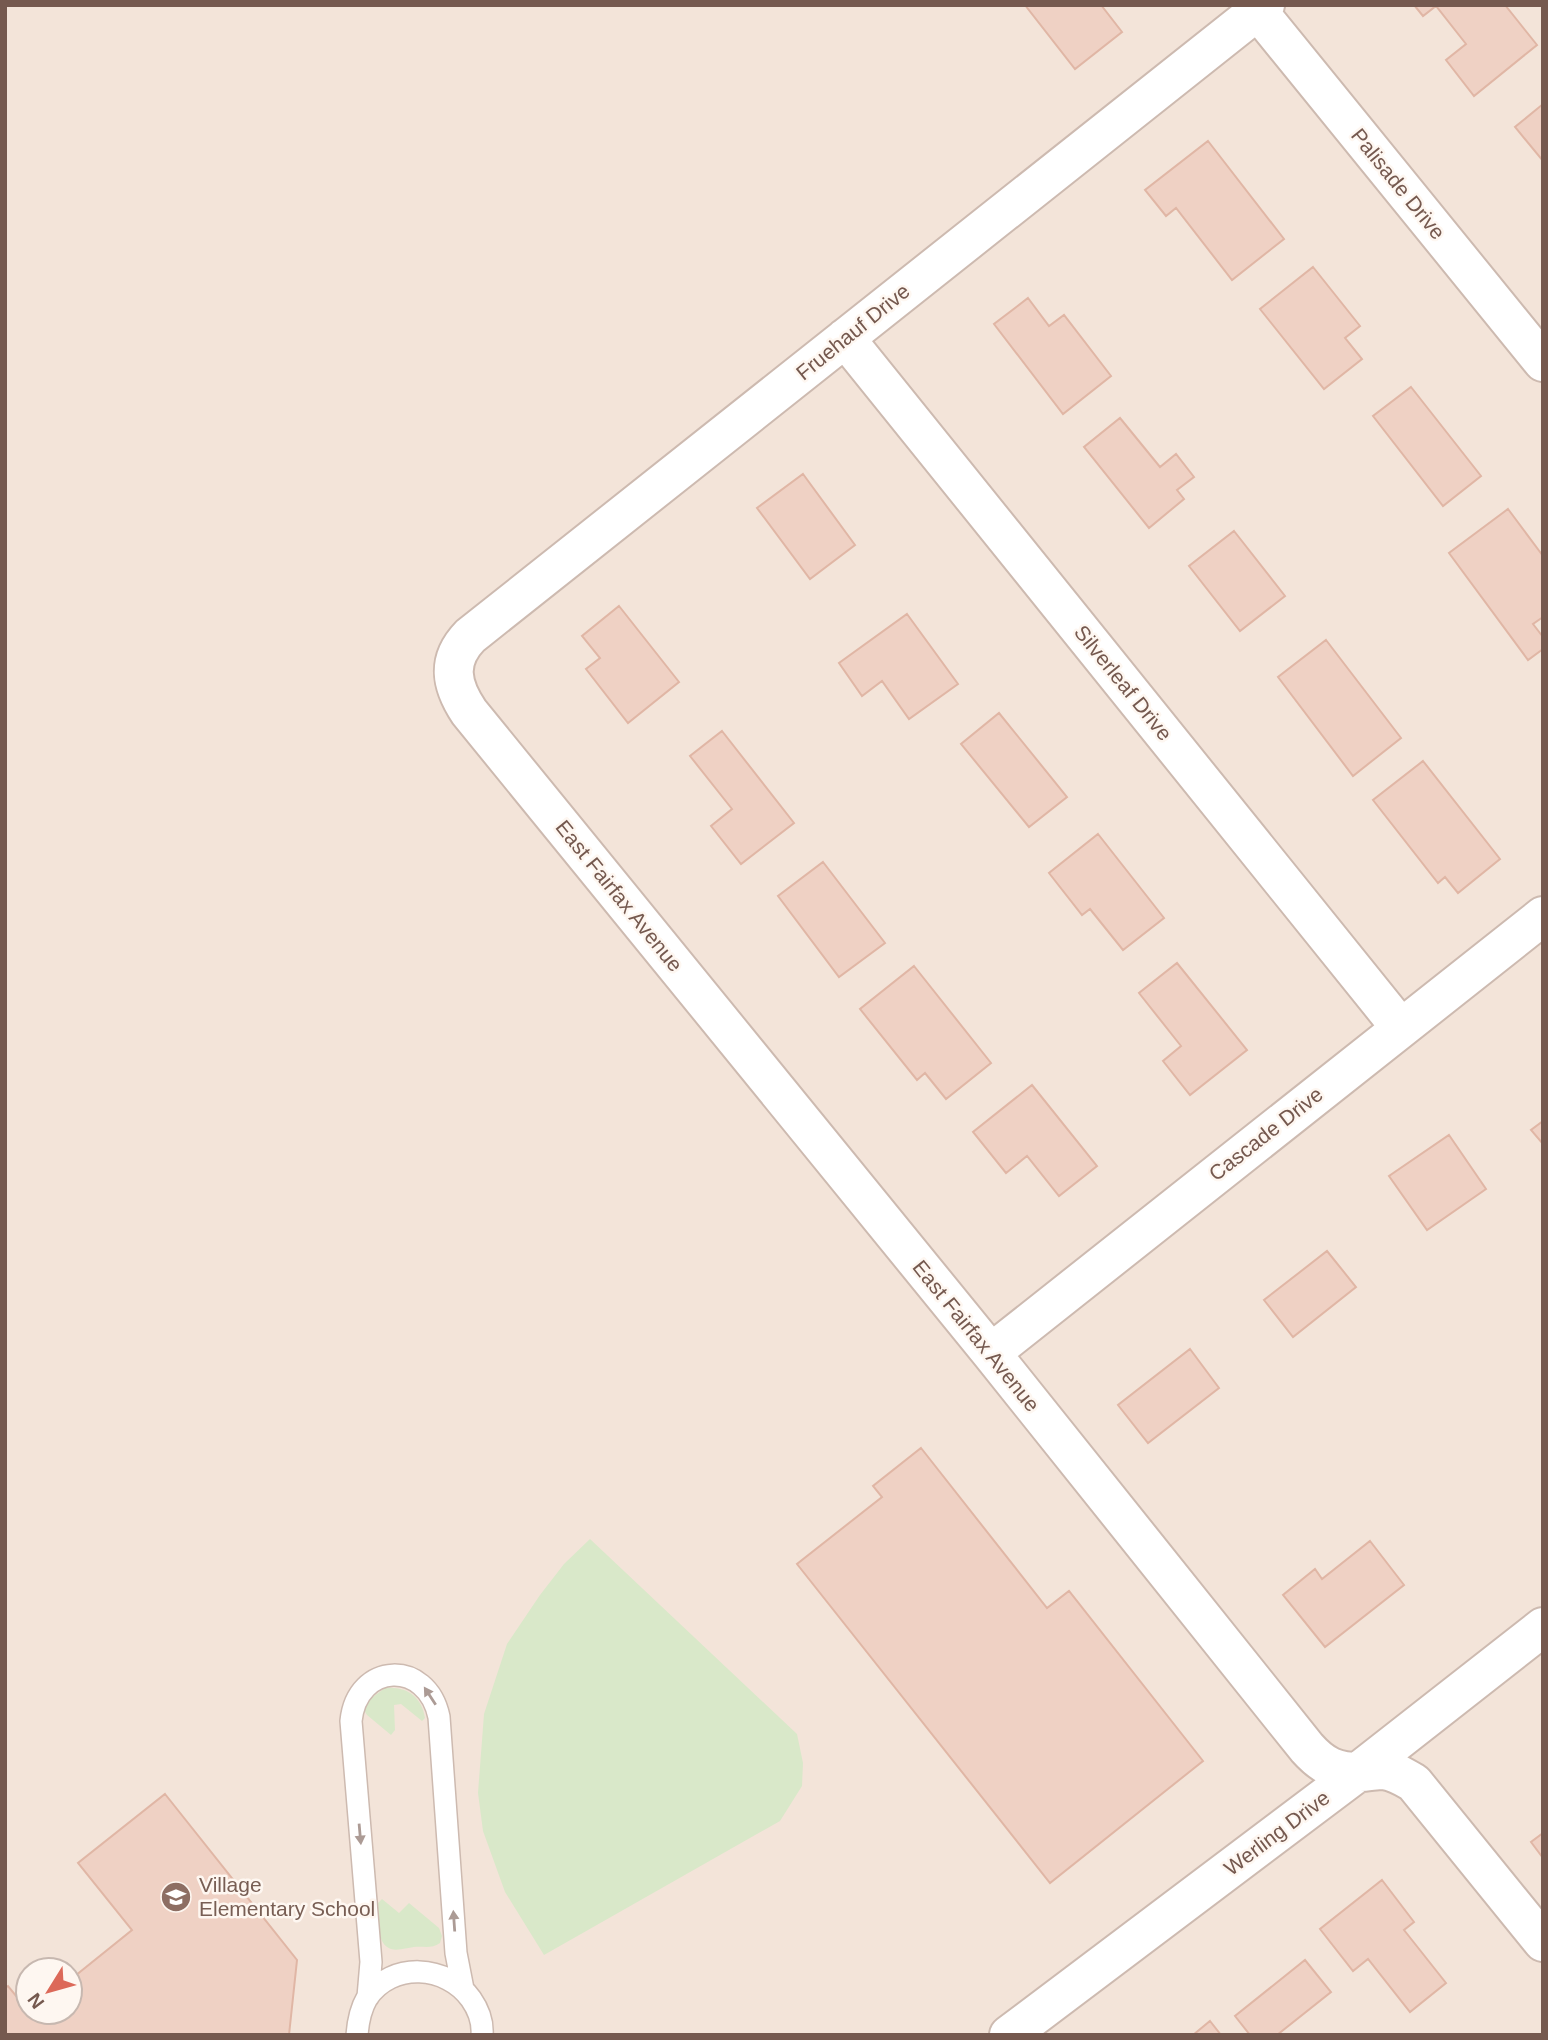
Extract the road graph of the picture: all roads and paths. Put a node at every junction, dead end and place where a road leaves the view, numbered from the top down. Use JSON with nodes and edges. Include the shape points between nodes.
{"nodes":[{"id":1,"x":1258,"y":7,"type":"edge"},
{"id":2,"x":845,"y":338,"type":"junction"},
{"id":3,"x":1543,"y":362,"type":"edge"},
{"id":4,"x":454,"y":669,"type":"joint"},
{"id":5,"x":1543,"y":916,"type":"edge"},
{"id":6,"x":1400,"y":1027,"type":"junction"},
{"id":7,"x":991,"y":1353,"type":"junction"},
{"id":8,"x":1543,"y":1627,"type":"edge"},
{"id":9,"x":1358,"y":1772,"type":"junction"},
{"id":10,"x":1543,"y":1942,"type":"edge"},
{"id":11,"x":463,"y":1989,"type":"junction"},
{"id":12,"x":368,"y":1997,"type":"junction"},
{"id":13,"x":357,"y":2035,"type":"edge"},
{"id":14,"x":482,"y":2035,"type":"edge"},
{"id":15,"x":1009,"y":2035,"type":"edge"}],
"edges":[{"from":1,"to":2,"type":"street","name":"Fruehauf Drive"},
{"from":1,"to":3,"type":"street","name":"Palisade Drive"},
{"from":2,"to":4,"type":"street","name":"Fruehauf Drive","via":[[470,636],[461,645]]},
{"from":2,"to":6,"type":"street","name":"Silverleaf Drive"},
{"from":4,"to":7,"type":"street","name":"East Fairfax Avenue","via":[[454,682],[469,712]]},
{"from":5,"to":6,"type":"street","name":"Cascade Drive"},
{"from":6,"to":7,"type":"street","name":"Cascade Drive"},
{"from":7,"to":9,"type":"street","name":"East Fairfax Avenue","via":[[1318,1761]]},
{"from":8,"to":9,"type":"street","name":"Werling Drive"},
{"from":9,"to":10,"type":"street","name":"East Fairfax Avenue","via":[[1384,1770],[1413,1783]]},
{"from":9,"to":15,"type":"street","name":"Werling Drive"},
{"from":11,"to":12,"type":"lane","via":[[424,1971],[384,1982]]},
{"from":11,"to":12,"type":"lane","one_way":true,"via":[[456,1953],[436,1702],[415,1680],[385,1676],[359,1694],[351,1721],[371,1962]]},
{"from":11,"to":14,"type":"lane","via":[[477,2007]]},
{"from":12,"to":13,"type":"lane","via":[[358,2018]]}]}
